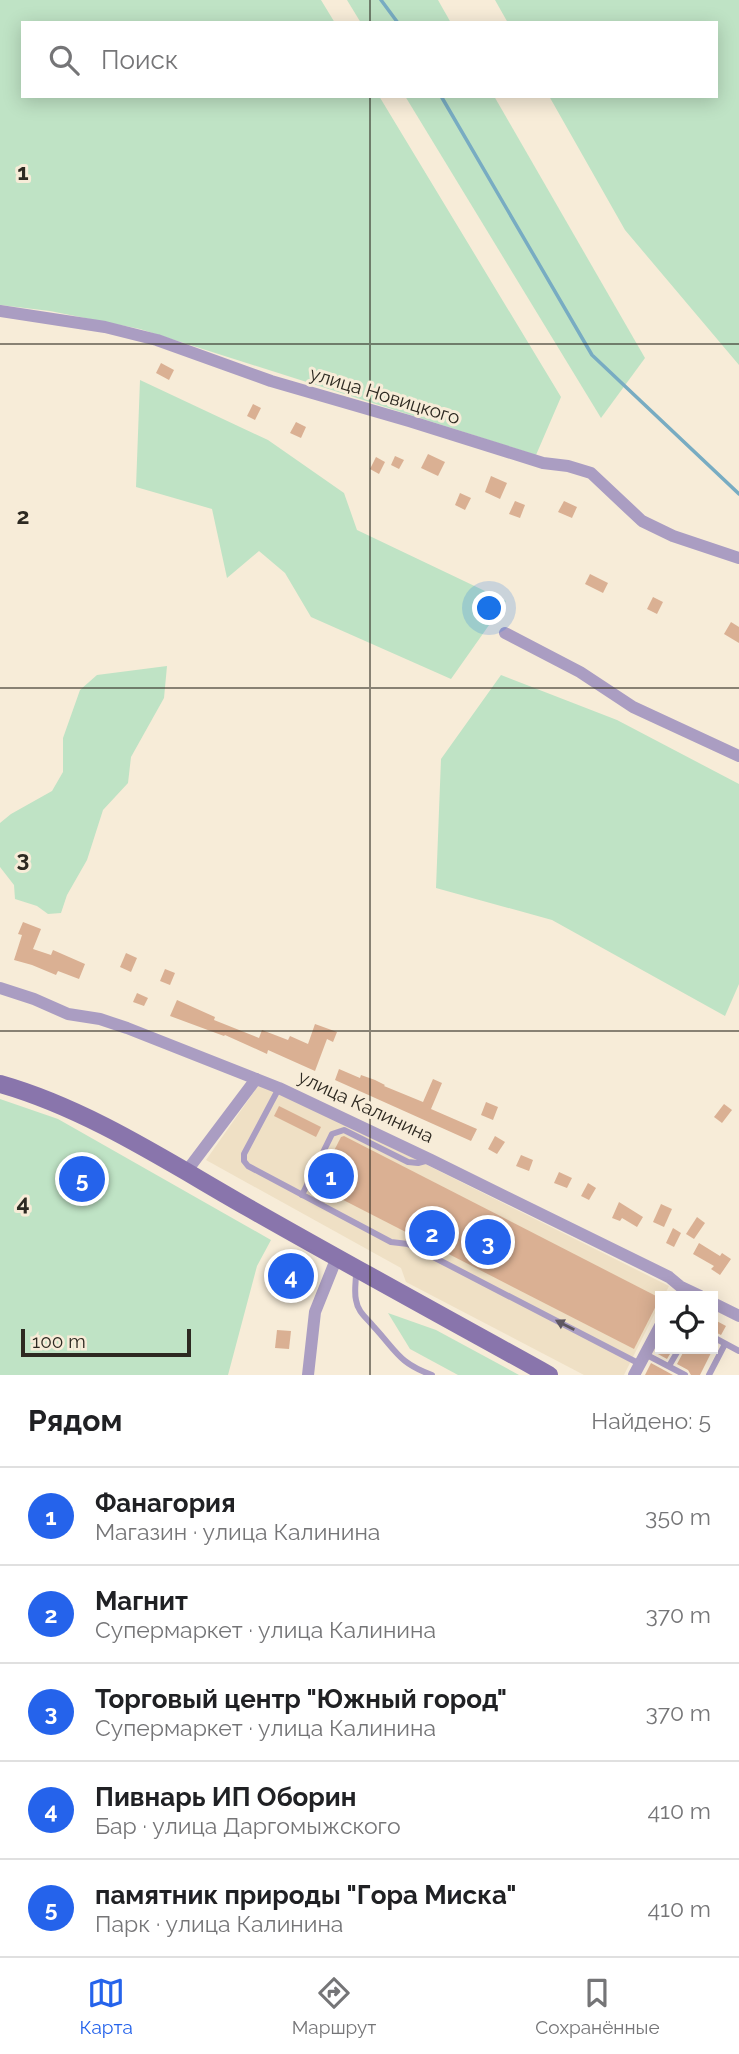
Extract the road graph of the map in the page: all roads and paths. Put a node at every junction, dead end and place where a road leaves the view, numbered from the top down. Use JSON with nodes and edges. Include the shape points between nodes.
{"nodes":[{"id":1,"x":0,"y":311,"type":"edge"},
{"id":2,"x":739,"y":558,"type":"edge"},
{"id":3,"x":505,"y":633,"type":"dead end"},
{"id":4,"x":739,"y":756,"type":"edge"},
{"id":5,"x":0,"y":988,"type":"edge"},
{"id":6,"x":256,"y":1079,"type":"junction"},
{"id":7,"x":0,"y":1084,"type":"edge"},
{"id":8,"x":279,"y":1088,"type":"junction"},
{"id":9,"x":431,"y":1160,"type":"junction"},
{"id":10,"x":186,"y":1172,"type":"junction"},
{"id":11,"x":302,"y":1195,"type":"junction"},
{"id":12,"x":337,"y":1258,"type":"junction"},
{"id":13,"x":357,"y":1268,"type":"junction"},
{"id":14,"x":678,"y":1291,"type":"edge"},
{"id":15,"x":718,"y":1306,"type":"edge"},
{"id":16,"x":739,"y":1316,"type":"edge"},
{"id":17,"x":655,"y":1335,"type":"edge"},
{"id":18,"x":718,"y":1340,"type":"edge"},
{"id":19,"x":725,"y":1344,"type":"junction"},
{"id":20,"x":739,"y":1351,"type":"edge"},
{"id":21,"x":676,"y":1354,"type":"edge"},
{"id":22,"x":639,"y":1364,"type":"edge"},
{"id":23,"x":669,"y":1366,"type":"junction"},
{"id":24,"x":308,"y":1375,"type":"edge"},
{"id":25,"x":432,"y":1375,"type":"edge"},
{"id":26,"x":549,"y":1375,"type":"edge"},
{"id":27,"x":685,"y":1375,"type":"edge"},
{"id":28,"x":709,"y":1375,"type":"edge"}],
"edges":[{"from":1,"to":2,"type":"street","name":"улица Новицкого","via":[[157,340],[271,381],[591,473],[642,521]]},
{"from":3,"to":4,"type":"street","via":[[580,672],[633,707]]},
{"from":5,"to":6,"type":"street","name":"улица Калинина","via":[[127,1028]]},
{"from":6,"to":8,"type":"street","name":"улица Калинина"},
{"from":6,"to":10,"type":"street"},
{"from":7,"to":10,"type":"main road","via":[[83,1116]]},
{"from":8,"to":9,"type":"street","name":"улица Калинина"},
{"from":8,"to":11,"type":"lane","via":[[244,1160]]},
{"from":9,"to":11,"type":"lane","via":[[408,1162],[344,1130],[332,1134]]},
{"from":9,"to":14,"type":"street","name":"улица Калинина","via":[[669,1277]]},
{"from":10,"to":12,"type":"main road"},
{"from":22,"to":11,"type":"lane","one_way":true,"via":[[408,1244],[391,1242]]},
{"from":12,"to":13,"type":"main road"},
{"from":12,"to":24,"type":"street","via":[[315,1312]]},
{"from":13,"to":25,"type":"lane","via":[[355,1299],[360,1313],[396,1355]]},
{"from":13,"to":26,"type":"main road"},
{"from":15,"to":16,"type":"street"},
{"from":17,"to":22,"type":"street"},
{"from":18,"to":19,"type":"lane"},
{"from":19,"to":20,"type":"lane"},
{"from":19,"to":28,"type":"lane"},
{"from":21,"to":23,"type":"lane"},
{"from":22,"to":23,"type":"lane"},
{"from":23,"to":27,"type":"lane"}]}
